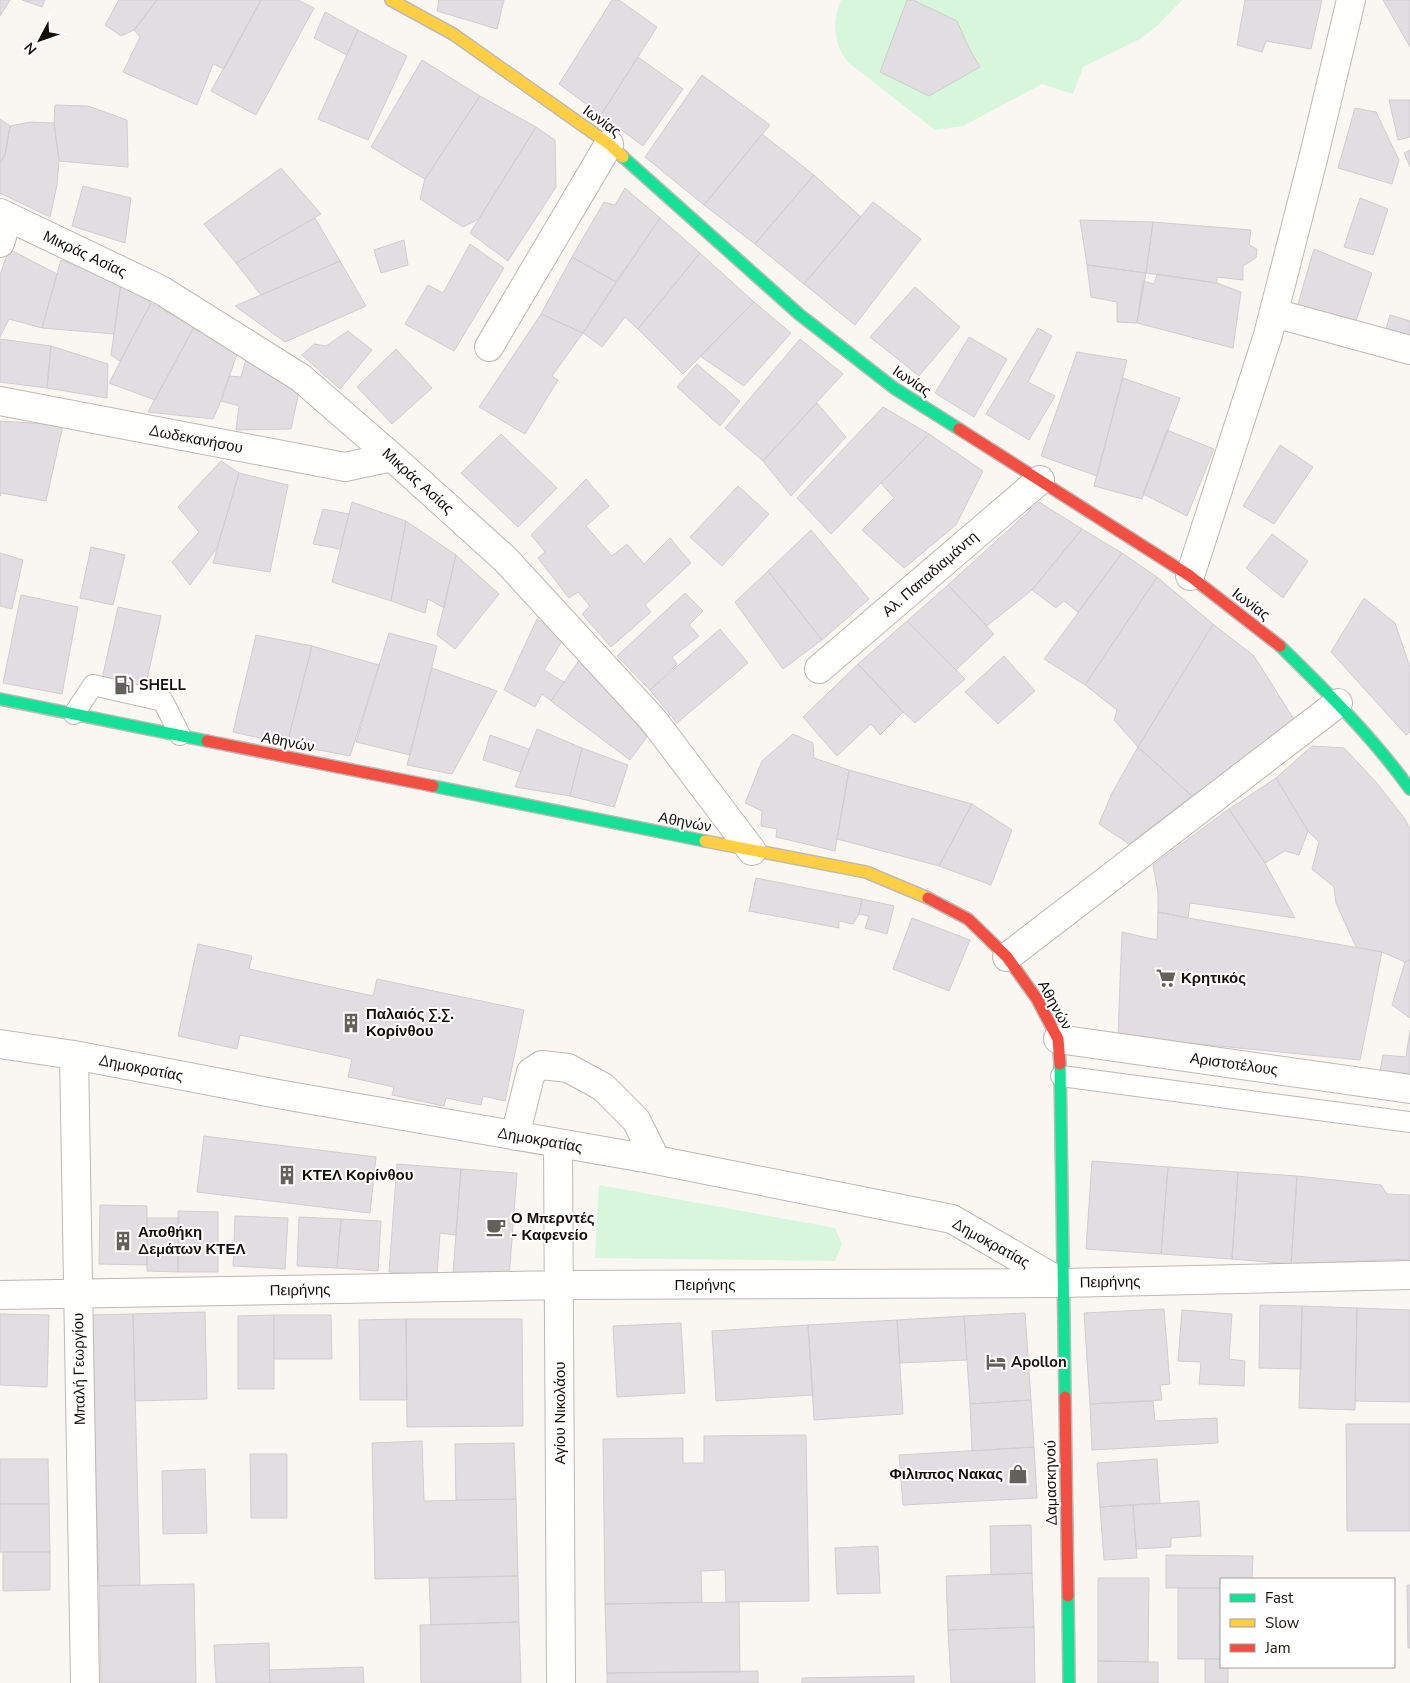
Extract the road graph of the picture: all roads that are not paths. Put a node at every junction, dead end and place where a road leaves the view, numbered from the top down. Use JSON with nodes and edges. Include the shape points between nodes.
{"nodes":[{"id":1,"x":391,"y":0,"type":"edge"},
{"id":2,"x":1351,"y":0,"type":"edge"},
{"id":3,"x":609,"y":144,"type":"junction"},
{"id":4,"x":4,"y":215,"type":"edge"},
{"id":5,"x":0,"y":243,"type":"edge"},
{"id":6,"x":1274,"y":313,"type":"junction"},
{"id":7,"x":489,"y":347,"type":"dead end"},
{"id":8,"x":1410,"y":350,"type":"edge"},
{"id":9,"x":0,"y":401,"type":"edge"},
{"id":10,"x":392,"y":457,"type":"junction"},
{"id":11,"x":1040,"y":480,"type":"junction"},
{"id":12,"x":1190,"y":576,"type":"junction"},
{"id":13,"x":819,"y":669,"type":"dead end"},
{"id":14,"x":0,"y":699,"type":"edge"},
{"id":15,"x":1338,"y":703,"type":"junction"},
{"id":16,"x":74,"y":714,"type":"junction"},
{"id":17,"x":180,"y":735,"type":"junction"},
{"id":18,"x":1410,"y":789,"type":"edge"},
{"id":19,"x":752,"y":851,"type":"junction"},
{"id":20,"x":1007,"y":957,"type":"junction"},
{"id":21,"x":1058,"y":1039,"type":"junction"},
{"id":22,"x":0,"y":1044,"type":"edge"},
{"id":23,"x":74,"y":1055,"type":"junction"},
{"id":24,"x":1061,"y":1076,"type":"junction"},
{"id":25,"x":1410,"y":1089,"type":"edge"},
{"id":26,"x":1410,"y":1122,"type":"edge"},
{"id":27,"x":515,"y":1136,"type":"junction"},
{"id":28,"x":558,"y":1144,"type":"junction"},
{"id":29,"x":656,"y":1160,"type":"junction"},
{"id":30,"x":1410,"y":1275,"type":"edge"},
{"id":31,"x":1063,"y":1284,"type":"junction"},
{"id":32,"x":559,"y":1285,"type":"junction"},
{"id":33,"x":78,"y":1293,"type":"junction"},
{"id":34,"x":0,"y":1295,"type":"edge"},
{"id":35,"x":85,"y":1683,"type":"edge"},
{"id":36,"x":561,"y":1683,"type":"edge"},
{"id":37,"x":1069,"y":1683,"type":"edge"}],
"edges":[{"from":1,"to":3,"type":"main road","name":"Ιωνίας","via":[[453,34]]},
{"from":2,"to":6,"type":"street"},
{"from":3,"to":7,"type":"street"},
{"from":3,"to":11,"type":"main road","name":"Ιωνίας","via":[[800,315],[894,388]]},
{"from":4,"to":5,"type":"street"},
{"from":4,"to":10,"type":"street","name":"Μικράς Ασίας","via":[[162,290],[301,378]]},
{"from":6,"to":8,"type":"street"},
{"from":6,"to":12,"type":"street"},
{"from":9,"to":10,"type":"street","name":"Δωδεκανήσου","via":[[345,467]]},
{"from":10,"to":19,"type":"street","name":"Μικράς Ασίας","via":[[505,559],[654,721]]},
{"from":11,"to":12,"type":"main road","name":"Ιωνίας"},
{"from":11,"to":13,"type":"street","name":"Αλ. Παπαδιαμάντη"},
{"from":12,"to":15,"type":"main road","name":"Ιωνίας","via":[[1276,642]]},
{"from":14,"to":16,"type":"main road","name":"Αθηνών"},
{"from":15,"to":18,"type":"main road","name":"Ιωνίας"},
{"from":15,"to":20,"type":"street"},
{"from":16,"to":17,"type":"main road","name":"Αθηνών"},
{"from":16,"to":17,"type":"lane","via":[[94,685],[163,701]]},
{"from":17,"to":19,"type":"main road","name":"Αθηνών"},
{"from":19,"to":20,"type":"main road","name":"Αθηνών","via":[[866,872],[936,901],[968,919]]},
{"from":20,"to":21,"type":"main road","name":"Αθηνών","via":[[1037,999]]},
{"from":21,"to":24,"type":"main road","name":"Αθηνών"},
{"from":21,"to":25,"type":"street","name":"Αριστοτέλους"},
{"from":22,"to":23,"type":"street","name":"Δημοκρατίας"},
{"from":23,"to":27,"type":"street","name":"Δημοκρατίας"},
{"from":23,"to":33,"type":"street","name":"Μπαλή Γεωργίου"},
{"from":24,"to":26,"type":"lane"},
{"from":24,"to":31,"type":"main road","name":"Αθηνών"},
{"from":27,"to":28,"type":"street","name":"Δημοκρατίας"},
{"from":27,"to":29,"type":"street","via":[[531,1072],[542,1065],[568,1068],[603,1087],[636,1120]]},
{"from":28,"to":29,"type":"street","name":"Δημοκρατίας"},
{"from":28,"to":32,"type":"street","name":"Αγίου Νικολάου"},
{"from":29,"to":31,"type":"street","name":"Δημοκρατίας","via":[[952,1219]]},
{"from":30,"to":31,"type":"street","name":"Πειρήνης"},
{"from":31,"to":32,"type":"street","name":"Πειρήνης"},
{"from":31,"to":37,"type":"main road","name":"Δαμασκηνού"},
{"from":32,"to":33,"type":"street","name":"Πειρήνης"},
{"from":32,"to":36,"type":"street","name":"Αγίου Νικολάου"},
{"from":33,"to":34,"type":"street","name":"Πειρήνης"},
{"from":33,"to":35,"type":"street","name":"Μπαλή Γεωργίου"}]}
